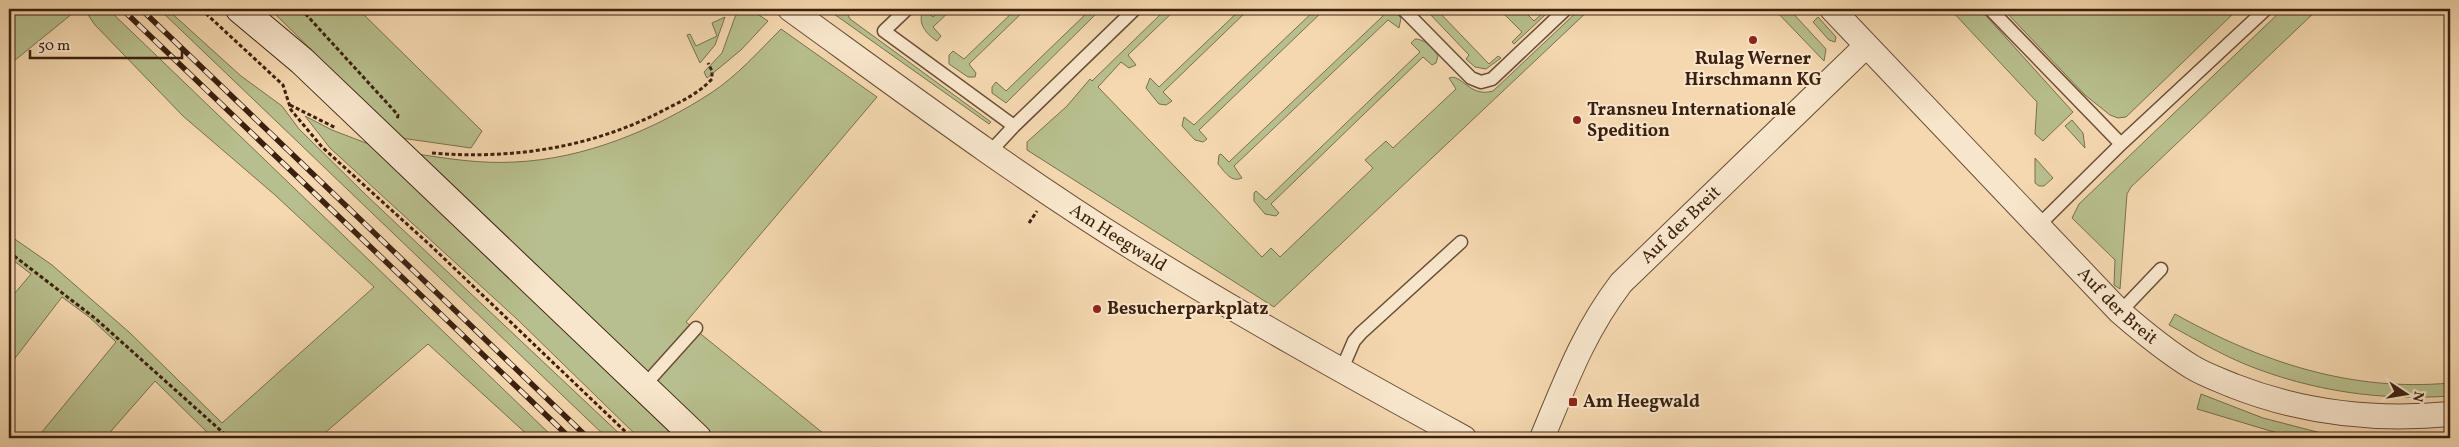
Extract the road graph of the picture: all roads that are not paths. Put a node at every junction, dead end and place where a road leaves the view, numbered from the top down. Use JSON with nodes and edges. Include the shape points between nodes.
{"nodes":[{"id":1,"x":240,"y":9,"type":"edge"},
{"id":2,"x":256,"y":9,"type":"edge"},
{"id":3,"x":790,"y":9,"type":"edge"},
{"id":4,"x":907,"y":9,"type":"edge"},
{"id":5,"x":1135,"y":9,"type":"edge"},
{"id":6,"x":1403,"y":9,"type":"edge"},
{"id":7,"x":1566,"y":9,"type":"edge"},
{"id":8,"x":1832,"y":9,"type":"edge"},
{"id":9,"x":1990,"y":9,"type":"edge"},
{"id":10,"x":2266,"y":9,"type":"edge"},
{"id":11,"x":1866,"y":46,"type":"junction"},
{"id":12,"x":302,"y":61,"type":"junction"},
{"id":13,"x":1014,"y":126,"type":"junction"},
{"id":14,"x":2121,"y":144,"type":"junction"},
{"id":15,"x":989,"y":153,"type":"junction"},
{"id":16,"x":2039,"y":225,"type":"junction"},
{"id":17,"x":1461,"y":242,"type":"dead end"},
{"id":18,"x":2161,"y":269,"type":"dead end"},
{"id":19,"x":2120,"y":312,"type":"junction"},
{"id":20,"x":696,"y":328,"type":"dead end"},
{"id":21,"x":1341,"y":371,"type":"junction"},
{"id":22,"x":643,"y":387,"type":"junction"},
{"id":23,"x":2450,"y":414,"type":"edge"},
{"id":24,"x":697,"y":438,"type":"edge"},
{"id":25,"x":1464,"y":438,"type":"edge"},
{"id":26,"x":1542,"y":438,"type":"edge"}],
"edges":[{"from":1,"to":12,"type":"main road"},
{"from":2,"to":12,"type":"main road"},
{"from":3,"to":15,"type":"street","name":"Am Heegwald"},
{"from":4,"to":13,"type":"lane","via":[[884,32]]},
{"from":5,"to":13,"type":"lane"},
{"from":6,"to":7,"type":"lane","via":[[1471,78],[1481,82],[1492,79]]},
{"from":8,"to":11,"type":"street","name":"Auf der Breit"},
{"from":9,"to":14,"type":"lane"},
{"from":10,"to":14,"type":"lane"},
{"from":11,"to":16,"type":"street","name":"Auf der Breit"},
{"from":11,"to":26,"type":"street","name":"Auf der Breit","via":[[1621,283],[1584,339]]},
{"from":12,"to":22,"type":"main road"},
{"from":13,"to":15,"type":"lane"},
{"from":14,"to":16,"type":"lane"},
{"from":15,"to":21,"type":"street","name":"Am Heegwald","via":[[1130,246]]},
{"from":16,"to":19,"type":"street","name":"Auf der Breit"},
{"from":17,"to":21,"type":"lane","via":[[1361,333]]},
{"from":18,"to":19,"type":"lane"},
{"from":19,"to":23,"type":"street","name":"Auf der Breit","via":[[2194,368],[2250,392],[2306,408],[2351,415]]},
{"from":20,"to":22,"type":"lane"},
{"from":21,"to":25,"type":"street","name":"Am Heegwald"},
{"from":22,"to":24,"type":"main road"}]}
